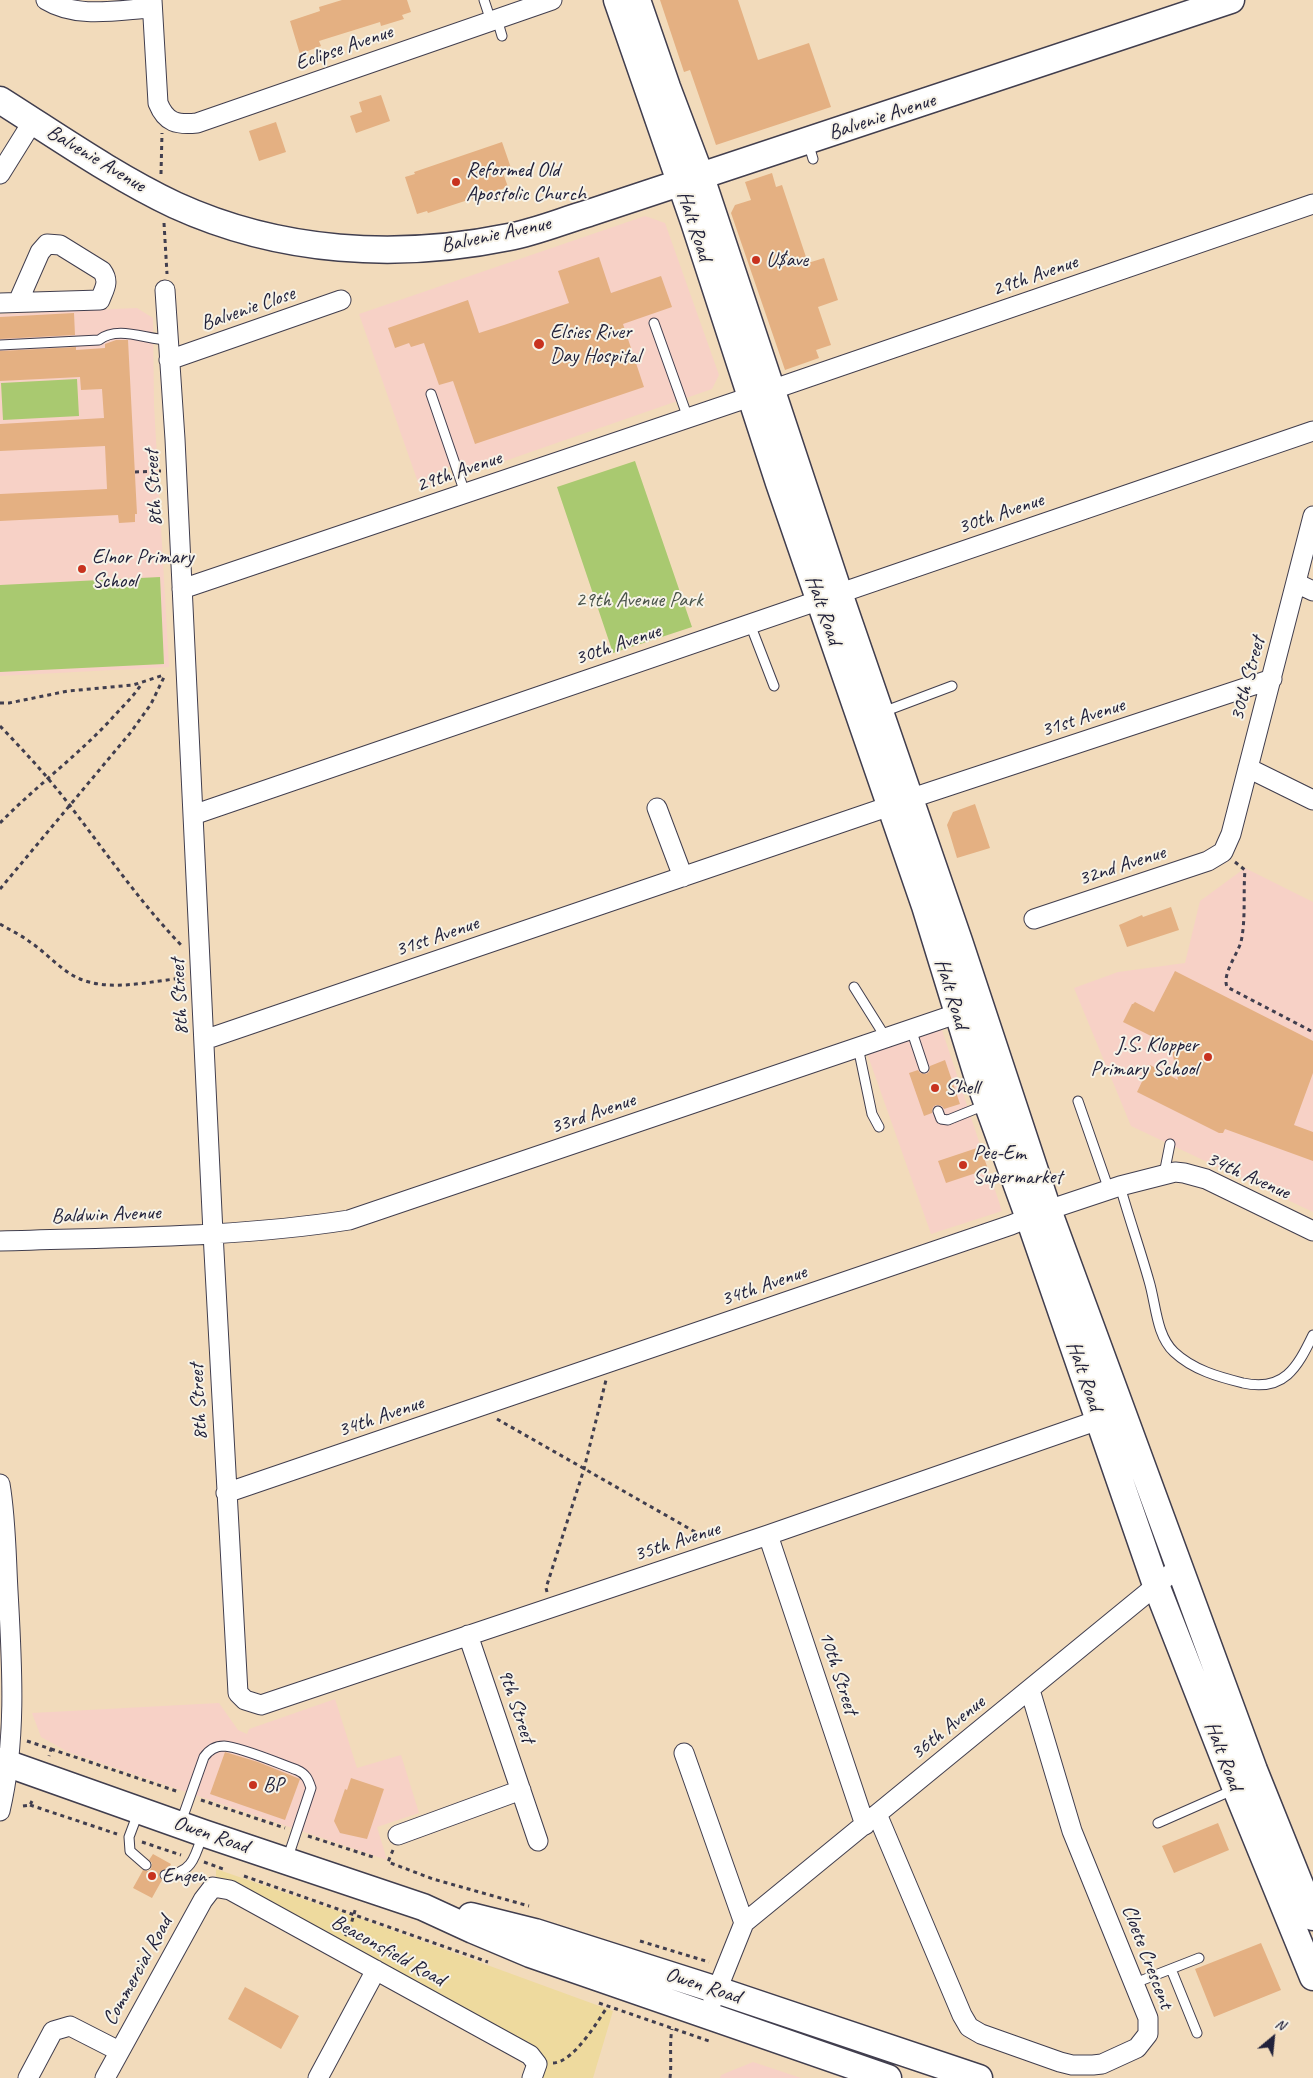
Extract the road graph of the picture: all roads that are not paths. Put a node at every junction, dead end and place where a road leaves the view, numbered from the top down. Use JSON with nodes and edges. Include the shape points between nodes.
{"nodes":[{"id":1,"x":46,"y":0,"type":"edge"},
{"id":2,"x":484,"y":0,"type":"edge"},
{"id":3,"x":552,"y":0,"type":"edge"},
{"id":4,"x":617,"y":0,"type":"edge"},
{"id":5,"x":638,"y":0,"type":"edge"},
{"id":6,"x":1231,"y":0,"type":"edge"},
{"id":7,"x":152,"y":4,"type":"edge"},
{"id":8,"x":497,"y":25,"type":"junction"},
{"id":9,"x":0,"y":100,"type":"edge"},
{"id":10,"x":33,"y":121,"type":"junction"},
{"id":11,"x":0,"y":174,"type":"edge"},
{"id":12,"x":691,"y":180,"type":"junction"},
{"id":13,"x":1313,"y":204,"type":"edge"},
{"id":14,"x":166,"y":285,"type":"road end"},
{"id":15,"x":341,"y":300,"type":"dead end"},
{"id":16,"x":9,"y":303,"type":"edge"},
{"id":17,"x":654,"y":323,"type":"dead end"},
{"id":18,"x":169,"y":340,"type":"junction"},
{"id":19,"x":0,"y":345,"type":"edge"},
{"id":20,"x":170,"y":360,"type":"junction"},
{"id":21,"x":430,"y":394,"type":"dead end"},
{"id":22,"x":761,"y":394,"type":"junction"},
{"id":23,"x":688,"y":418,"type":"junction"},
{"id":24,"x":1313,"y":431,"type":"edge"},
{"id":25,"x":465,"y":493,"type":"junction"},
{"id":26,"x":1313,"y":516,"type":"edge"},
{"id":27,"x":1305,"y":587,"type":"edge"},
{"id":28,"x":182,"y":589,"type":"junction"},
{"id":29,"x":829,"y":596,"type":"junction"},
{"id":30,"x":750,"y":624,"type":"junction"},
{"id":31,"x":1272,"y":679,"type":"junction"},
{"id":32,"x":774,"y":686,"type":"dead end"},
{"id":33,"x":952,"y":686,"type":"dead end"},
{"id":34,"x":880,"y":713,"type":"junction"},
{"id":35,"x":1248,"y":768,"type":"junction"},
{"id":36,"x":1313,"y":800,"type":"edge"},
{"id":37,"x":900,"y":802,"type":"junction"},
{"id":38,"x":657,"y":808,"type":"dead end"},
{"id":39,"x":193,"y":815,"type":"junction"},
{"id":40,"x":1223,"y":852,"type":"joint"},
{"id":41,"x":683,"y":877,"type":"junction"},
{"id":42,"x":1034,"y":919,"type":"dead end"},
{"id":43,"x":854,"y":987,"type":"dead end"},
{"id":44,"x":968,"y":1010,"type":"junction"},
{"id":45,"x":911,"y":1029,"type":"junction"},
{"id":46,"x":886,"y":1038,"type":"junction"},
{"id":47,"x":204,"y":1040,"type":"junction"},
{"id":48,"x":858,"y":1047,"type":"junction"},
{"id":49,"x":924,"y":1068,"type":"dead end"},
{"id":50,"x":1078,"y":1101,"type":"dead end"},
{"id":51,"x":988,"y":1104,"type":"junction"},
{"id":52,"x":938,"y":1111,"type":"dead end"},
{"id":53,"x":880,"y":1127,"type":"dead end"},
{"id":54,"x":1170,"y":1144,"type":"dead end"},
{"id":55,"x":1164,"y":1174,"type":"junction"},
{"id":56,"x":1114,"y":1188,"type":"junction"},
{"id":57,"x":1039,"y":1214,"type":"junction"},
{"id":58,"x":1313,"y":1231,"type":"edge"},
{"id":59,"x":213,"y":1233,"type":"junction"},
{"id":60,"x":0,"y":1241,"type":"edge"},
{"id":61,"x":1313,"y":1335,"type":"edge"},
{"id":62,"x":1110,"y":1416,"type":"junction"},
{"id":63,"x":0,"y":1484,"type":"edge"},
{"id":64,"x":226,"y":1493,"type":"junction"},
{"id":65,"x":768,"y":1535,"type":"junction"},
{"id":66,"x":1180,"y":1566,"type":"junction"},
{"id":67,"x":1156,"y":1585,"type":"junction"},
{"id":68,"x":468,"y":1636,"type":"junction"},
{"id":69,"x":1030,"y":1690,"type":"junction"},
{"id":70,"x":245,"y":1700,"type":"joint"},
{"id":71,"x":684,"y":1753,"type":"dead end"},
{"id":72,"x":4,"y":1763,"type":"edge"},
{"id":73,"x":1236,"y":1789,"type":"junction"},
{"id":74,"x":521,"y":1790,"type":"junction"},
{"id":75,"x":139,"y":1810,"type":"junction"},
{"id":76,"x":0,"y":1812,"type":"edge"},
{"id":77,"x":871,"y":1820,"type":"junction"},
{"id":78,"x":1158,"y":1823,"type":"dead end"},
{"id":79,"x":192,"y":1829,"type":"junction"},
{"id":80,"x":398,"y":1835,"type":"dead end"},
{"id":81,"x":538,"y":1841,"type":"dead end"},
{"id":82,"x":287,"y":1861,"type":"junction"},
{"id":83,"x":146,"y":1865,"type":"dead end"},
{"id":84,"x":165,"y":1875,"type":"dead end"},
{"id":85,"x":213,"y":1888,"type":"joint"},
{"id":86,"x":424,"y":1907,"type":"junction"},
{"id":87,"x":1313,"y":1917,"type":"edge"},
{"id":88,"x":744,"y":1923,"type":"junction"},
{"id":89,"x":1199,"y":1958,"type":"dead end"},
{"id":90,"x":1171,"y":1969,"type":"junction"},
{"id":91,"x":376,"y":1970,"type":"junction"},
{"id":92,"x":1313,"y":1977,"type":"edge"},
{"id":93,"x":1135,"y":1983,"type":"junction"},
{"id":94,"x":717,"y":1990,"type":"junction"},
{"id":95,"x":708,"y":2029,"type":"junction"},
{"id":96,"x":1197,"y":2033,"type":"dead end"},
{"id":97,"x":119,"y":2051,"type":"junction"},
{"id":98,"x":535,"y":2071,"type":"edge"},
{"id":99,"x":28,"y":2078,"type":"edge"},
{"id":100,"x":105,"y":2078,"type":"edge"},
{"id":101,"x":318,"y":2078,"type":"edge"},
{"id":102,"x":888,"y":2078,"type":"edge"},
{"id":103,"x":979,"y":2078,"type":"edge"}],
"edges":[{"from":1,"to":7,"type":"street","via":[[65,8],[100,12]]},
{"from":2,"to":8,"type":"lane"},
{"from":3,"to":8,"type":"street","name":"Eclipse Avenue"},
{"from":4,"to":12,"type":"street","name":"Halt Road"},
{"from":5,"to":12,"type":"street","name":"Halt Road","via":[[667,87]]},
{"from":6,"to":12,"type":"street","name":"Balvenie Avenue","via":[[810,150]]},
{"from":7,"to":8,"type":"street","name":"Eclipse Avenue","via":[[158,103],[166,117],[180,125],[197,123]]},
{"from":9,"to":10,"type":"street","name":"Balvenie Avenue"},
{"from":10,"to":11,"type":"street"},
{"from":10,"to":12,"type":"street","name":"Balvenie Avenue","via":[[177,206],[238,228],[346,250],[445,248],[510,237]]},
{"from":12,"to":22,"type":"street","name":"Halt Road"},
{"from":13,"to":22,"type":"street","name":"29th Avenue"},
{"from":14,"to":18,"type":"street","name":"8th Street"},
{"from":15,"to":20,"type":"street","name":"Balvenie Close"},
{"from":16,"to":16,"type":"street","via":[[100,300],[107,281],[102,271],[60,245],[47,244]]},
{"from":17,"to":23,"type":"lane"},
{"from":18,"to":19,"type":"lane","via":[[153,340],[125,333],[99,340]]},
{"from":18,"to":20,"type":"street","name":"8th Street"},
{"from":20,"to":28,"type":"street","name":"8th Street"},
{"from":21,"to":25,"type":"lane"},
{"from":22,"to":23,"type":"street","name":"29th Avenue"},
{"from":22,"to":29,"type":"street","name":"Halt Road"},
{"from":23,"to":25,"type":"street","name":"29th Avenue"},
{"from":24,"to":29,"type":"street","name":"30th Avenue"},
{"from":25,"to":28,"type":"street","name":"29th Avenue"},
{"from":26,"to":27,"type":"street","name":"30th Street"},
{"from":27,"to":31,"type":"street","name":"30th Street"},
{"from":28,"to":39,"type":"street","name":"8th Street"},
{"from":29,"to":30,"type":"street","name":"30th Avenue"},
{"from":29,"to":34,"type":"street","name":"Halt Road"},
{"from":29,"to":37,"type":"street","name":"Halt Road"},
{"from":30,"to":32,"type":"lane"},
{"from":30,"to":39,"type":"street","name":"30th Avenue"},
{"from":31,"to":35,"type":"street","name":"30th Street"},
{"from":31,"to":37,"type":"street","name":"31st Avenue"},
{"from":33,"to":34,"type":"lane"},
{"from":34,"to":37,"type":"street","name":"Halt Road"},
{"from":35,"to":36,"type":"street"},
{"from":35,"to":40,"type":"street","name":"30th Street","via":[[1231,834]]},
{"from":37,"to":41,"type":"street","name":"31st Avenue"},
{"from":37,"to":44,"type":"street","name":"Halt Road"},
{"from":38,"to":41,"type":"street"},
{"from":39,"to":47,"type":"street","name":"8th Street"},
{"from":40,"to":42,"type":"street","name":"32nd Avenue","via":[[1208,861]]},
{"from":41,"to":47,"type":"street","name":"31st Avenue"},
{"from":43,"to":46,"type":"lane"},
{"from":44,"to":45,"type":"street","name":"33rd Avenue"},
{"from":44,"to":51,"type":"street","name":"Halt Road"},
{"from":44,"to":57,"type":"street","name":"Halt Road"},
{"from":45,"to":46,"type":"street","name":"33rd Avenue"},
{"from":45,"to":49,"type":"lane"},
{"from":46,"to":48,"type":"street","name":"33rd Avenue"},
{"from":47,"to":59,"type":"street","name":"8th Street"},
{"from":48,"to":53,"type":"lane","via":[[872,1114]]},
{"from":48,"to":59,"type":"street","name":"33rd Avenue","via":[[367,1214],[321,1224]]},
{"from":50,"to":56,"type":"lane"},
{"from":51,"to":52,"type":"lane","via":[[948,1120],[942,1119]]},
{"from":51,"to":57,"type":"street","name":"Halt Road"},
{"from":54,"to":55,"type":"lane"},
{"from":55,"to":56,"type":"street","name":"34th Avenue"},
{"from":55,"to":58,"type":"street","name":"34th Avenue","via":[[1184,1173],[1206,1179]]},
{"from":56,"to":57,"type":"street","name":"34th Avenue"},
{"from":56,"to":61,"type":"lane","via":[[1150,1281],[1163,1336],[1173,1352],[1220,1378],[1267,1385],[1287,1375],[1296,1366]]},
{"from":57,"to":62,"type":"street","name":"Halt Road"},
{"from":57,"to":64,"type":"street","name":"34th Avenue"},
{"from":59,"to":60,"type":"street","name":"Baldwin Avenue"},
{"from":59,"to":64,"type":"street","name":"8th Street"},
{"from":62,"to":65,"type":"street","name":"35th Avenue"},
{"from":62,"to":66,"type":"street","name":"Halt Road"},
{"from":62,"to":67,"type":"street","name":"Halt Road"},
{"from":63,"to":72,"type":"street","via":[[13,1686]]},
{"from":64,"to":70,"type":"street","name":"8th Street","via":[[236,1687]]},
{"from":65,"to":68,"type":"street","name":"35th Avenue"},
{"from":65,"to":77,"type":"street","name":"10th Street"},
{"from":66,"to":67,"type":"street","name":"36th Avenue"},
{"from":66,"to":87,"type":"street","name":"Halt Road","via":[[1254,1770]]},
{"from":67,"to":69,"type":"street","name":"36th Avenue"},
{"from":67,"to":73,"type":"street","name":"Halt Road"},
{"from":68,"to":70,"type":"street","name":"35th Avenue","via":[[260,1705]]},
{"from":68,"to":74,"type":"street","name":"9th Street"},
{"from":69,"to":77,"type":"street","name":"36th Avenue"},
{"from":69,"to":93,"type":"street","name":"Cloete Crescent","via":[[1072,1831]]},
{"from":71,"to":88,"type":"street"},
{"from":72,"to":75,"type":"street","name":"Owen Road"},
{"from":72,"to":76,"type":"street"},
{"from":73,"to":78,"type":"lane"},
{"from":73,"to":92,"type":"street","name":"Halt Road"},
{"from":74,"to":80,"type":"street"},
{"from":74,"to":81,"type":"street","name":"9th Street"},
{"from":75,"to":79,"type":"street","name":"Owen Road"},
{"from":75,"to":83,"type":"lane","via":[[129,1838],[130,1851]]},
{"from":77,"to":88,"type":"street","name":"36th Avenue"},
{"from":77,"to":93,"type":"street","name":"Cloete Crescent","via":[[969,2027],[1060,2062],[1084,2066],[1102,2064],[1137,2048],[1148,2034],[1148,2018]]},
{"from":79,"to":82,"type":"street","name":"Owen Road"},
{"from":79,"to":82,"type":"lane","via":[[190,1796],[207,1753],[217,1747],[231,1747],[297,1770],[308,1780],[311,1788]]},
{"from":79,"to":84,"type":"lane","via":[[194,1860],[182,1872]]},
{"from":82,"to":86,"type":"street","name":"Owen Road"},
{"from":85,"to":91,"type":"street","name":"Beaconsfield Road","via":[[230,1890]]},
{"from":85,"to":97,"type":"street","name":"Commercial Road","via":[[203,1900]]},
{"from":86,"to":94,"type":"street","name":"Owen Road","via":[[535,1932]]},
{"from":86,"to":95,"type":"street","name":"Owen Road"},
{"from":88,"to":94,"type":"street","name":"36th Avenue"},
{"from":89,"to":90,"type":"lane"},
{"from":90,"to":93,"type":"lane"},
{"from":90,"to":96,"type":"lane"},
{"from":91,"to":98,"type":"street","name":"Beaconsfield Road","via":[[530,2055]]},
{"from":91,"to":101,"type":"street"},
{"from":94,"to":95,"type":"street","name":"36th Avenue"},
{"from":94,"to":103,"type":"street","name":"Owen Road"},
{"from":95,"to":102,"type":"street","name":"Owen Road"},
{"from":97,"to":99,"type":"street","via":[[70,2026],[53,2031]]},
{"from":97,"to":100,"type":"street","name":"Commercial Road"}]}
